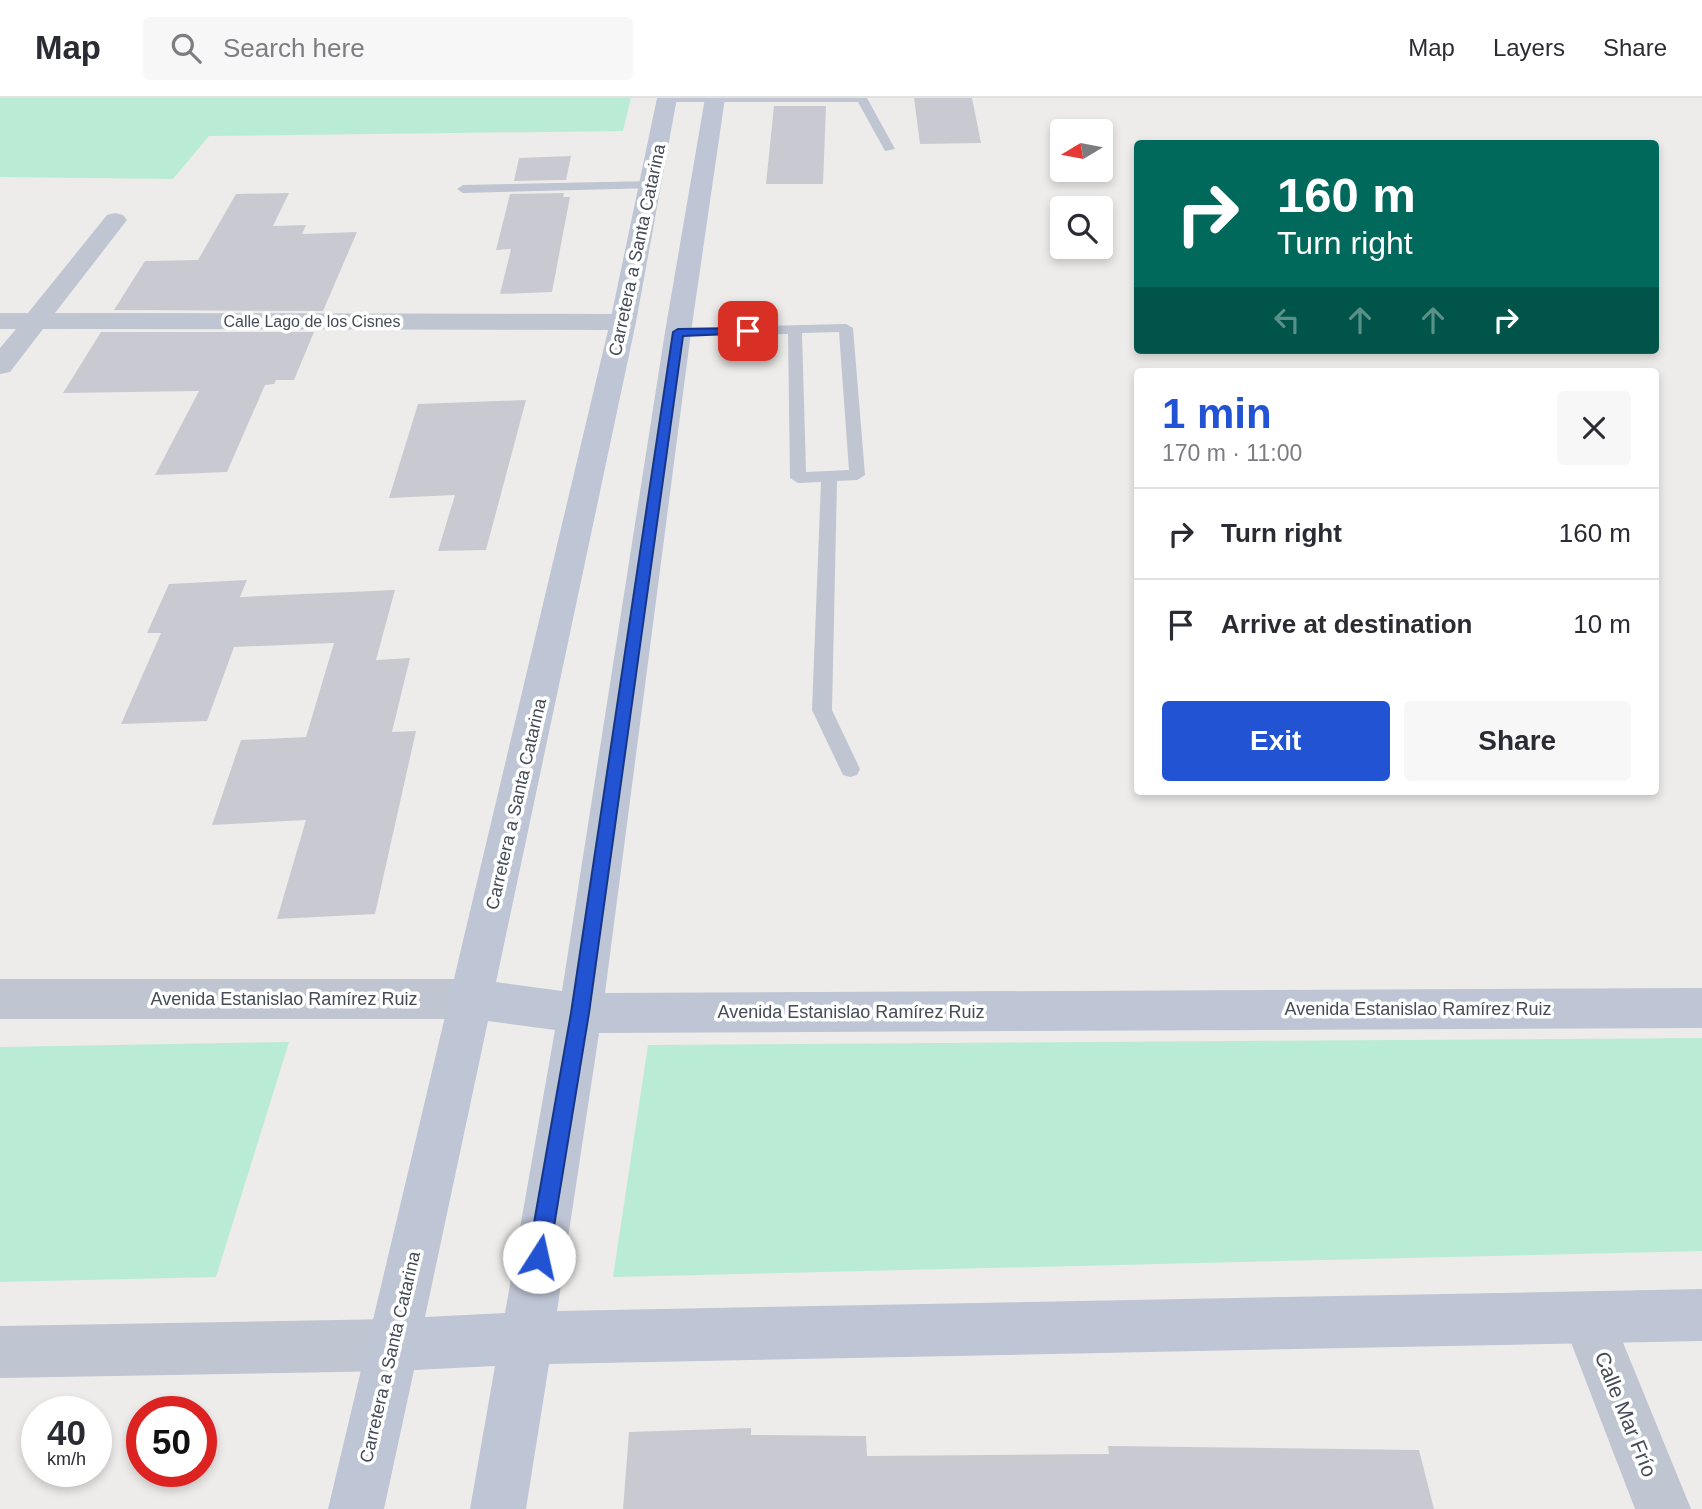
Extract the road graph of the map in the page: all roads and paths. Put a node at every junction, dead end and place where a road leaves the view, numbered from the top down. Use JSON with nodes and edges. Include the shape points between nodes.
{"nodes":[{"id":1,"x":715,"y":98,"type":"edge"},
{"id":2,"x":667,"y":99,"type":"edge"},
{"id":3,"x":889,"y":149,"type":"dead end"},
{"id":4,"x":652,"y":185,"type":"junction"},
{"id":5,"x":463,"y":189,"type":"dead end"},
{"id":6,"x":115,"y":220,"type":"dead end"},
{"id":7,"x":0,"y":321,"type":"edge"},
{"id":8,"x":36,"y":321,"type":"junction"},
{"id":9,"x":624,"y":322,"type":"junction"},
{"id":10,"x":795,"y":330,"type":"junction"},
{"id":11,"x":678,"y":332,"type":"junction"},
{"id":12,"x":0,"y":366,"type":"edge"},
{"id":13,"x":829,"y":477,"type":"junction"},
{"id":14,"x":850,"y":769,"type":"dead end"},
{"id":15,"x":0,"y":999,"type":"edge"},
{"id":16,"x":472,"y":999,"type":"junction"},
{"id":17,"x":1702,"y":1008,"type":"edge"},
{"id":18,"x":580,"y":1013,"type":"junction"},
{"id":19,"x":1702,"y":1315,"type":"edge"},
{"id":20,"x":1588,"y":1319,"type":"junction"},
{"id":21,"x":525,"y":1338,"type":"junction"},
{"id":22,"x":393,"y":1345,"type":"junction"},
{"id":23,"x":0,"y":1352,"type":"edge"},
{"id":24,"x":356,"y":1509,"type":"edge"},
{"id":25,"x":498,"y":1509,"type":"edge"},
{"id":26,"x":1663,"y":1509,"type":"edge"}],
"edges":[{"from":1,"to":2,"type":"lane"},
{"from":1,"to":3,"type":"lane","via":[[862,99]]},
{"from":1,"to":11,"type":"main road"},
{"from":2,"to":4,"type":"main road","name":"Carretera a Santa Catarina"},
{"from":4,"to":5,"type":"lane"},
{"from":4,"to":9,"type":"main road","name":"Carretera a Santa Catarina"},
{"from":6,"to":8,"type":"street"},
{"from":7,"to":8,"type":"street","name":"Calle Lago de los Cisnes"},
{"from":8,"to":9,"type":"street","name":"Calle Lago de los Cisnes"},
{"from":8,"to":12,"type":"street"},
{"from":9,"to":16,"type":"main road","name":"Carretera a Santa Catarina"},
{"from":10,"to":11,"type":"lane"},
{"from":10,"to":13,"type":"lane","via":[[798,478]]},
{"from":10,"to":13,"type":"lane","via":[[846,328],[858,475]]},
{"from":11,"to":18,"type":"main road"},
{"from":13,"to":14,"type":"lane","via":[[822,710]]},
{"from":15,"to":16,"type":"street","name":"Avenida Estanislao Ramírez Ruiz"},
{"from":16,"to":18,"type":"main road","name":"Avenida Estanislao Ramírez Ruiz"},
{"from":16,"to":22,"type":"main road","name":"Carretera a Santa Catarina"},
{"from":17,"to":18,"type":"main road","name":"Avenida Estanislao Ramírez Ruiz"},
{"from":18,"to":21,"type":"main road"},
{"from":19,"to":20,"type":"main road"},
{"from":20,"to":21,"type":"main road"},
{"from":20,"to":26,"type":"street","name":"Calle Mar Frío"},
{"from":21,"to":22,"type":"main road"},
{"from":21,"to":25,"type":"main road"},
{"from":22,"to":23,"type":"street"},
{"from":22,"to":24,"type":"main road","name":"Carretera a Santa Catarina"}]}
